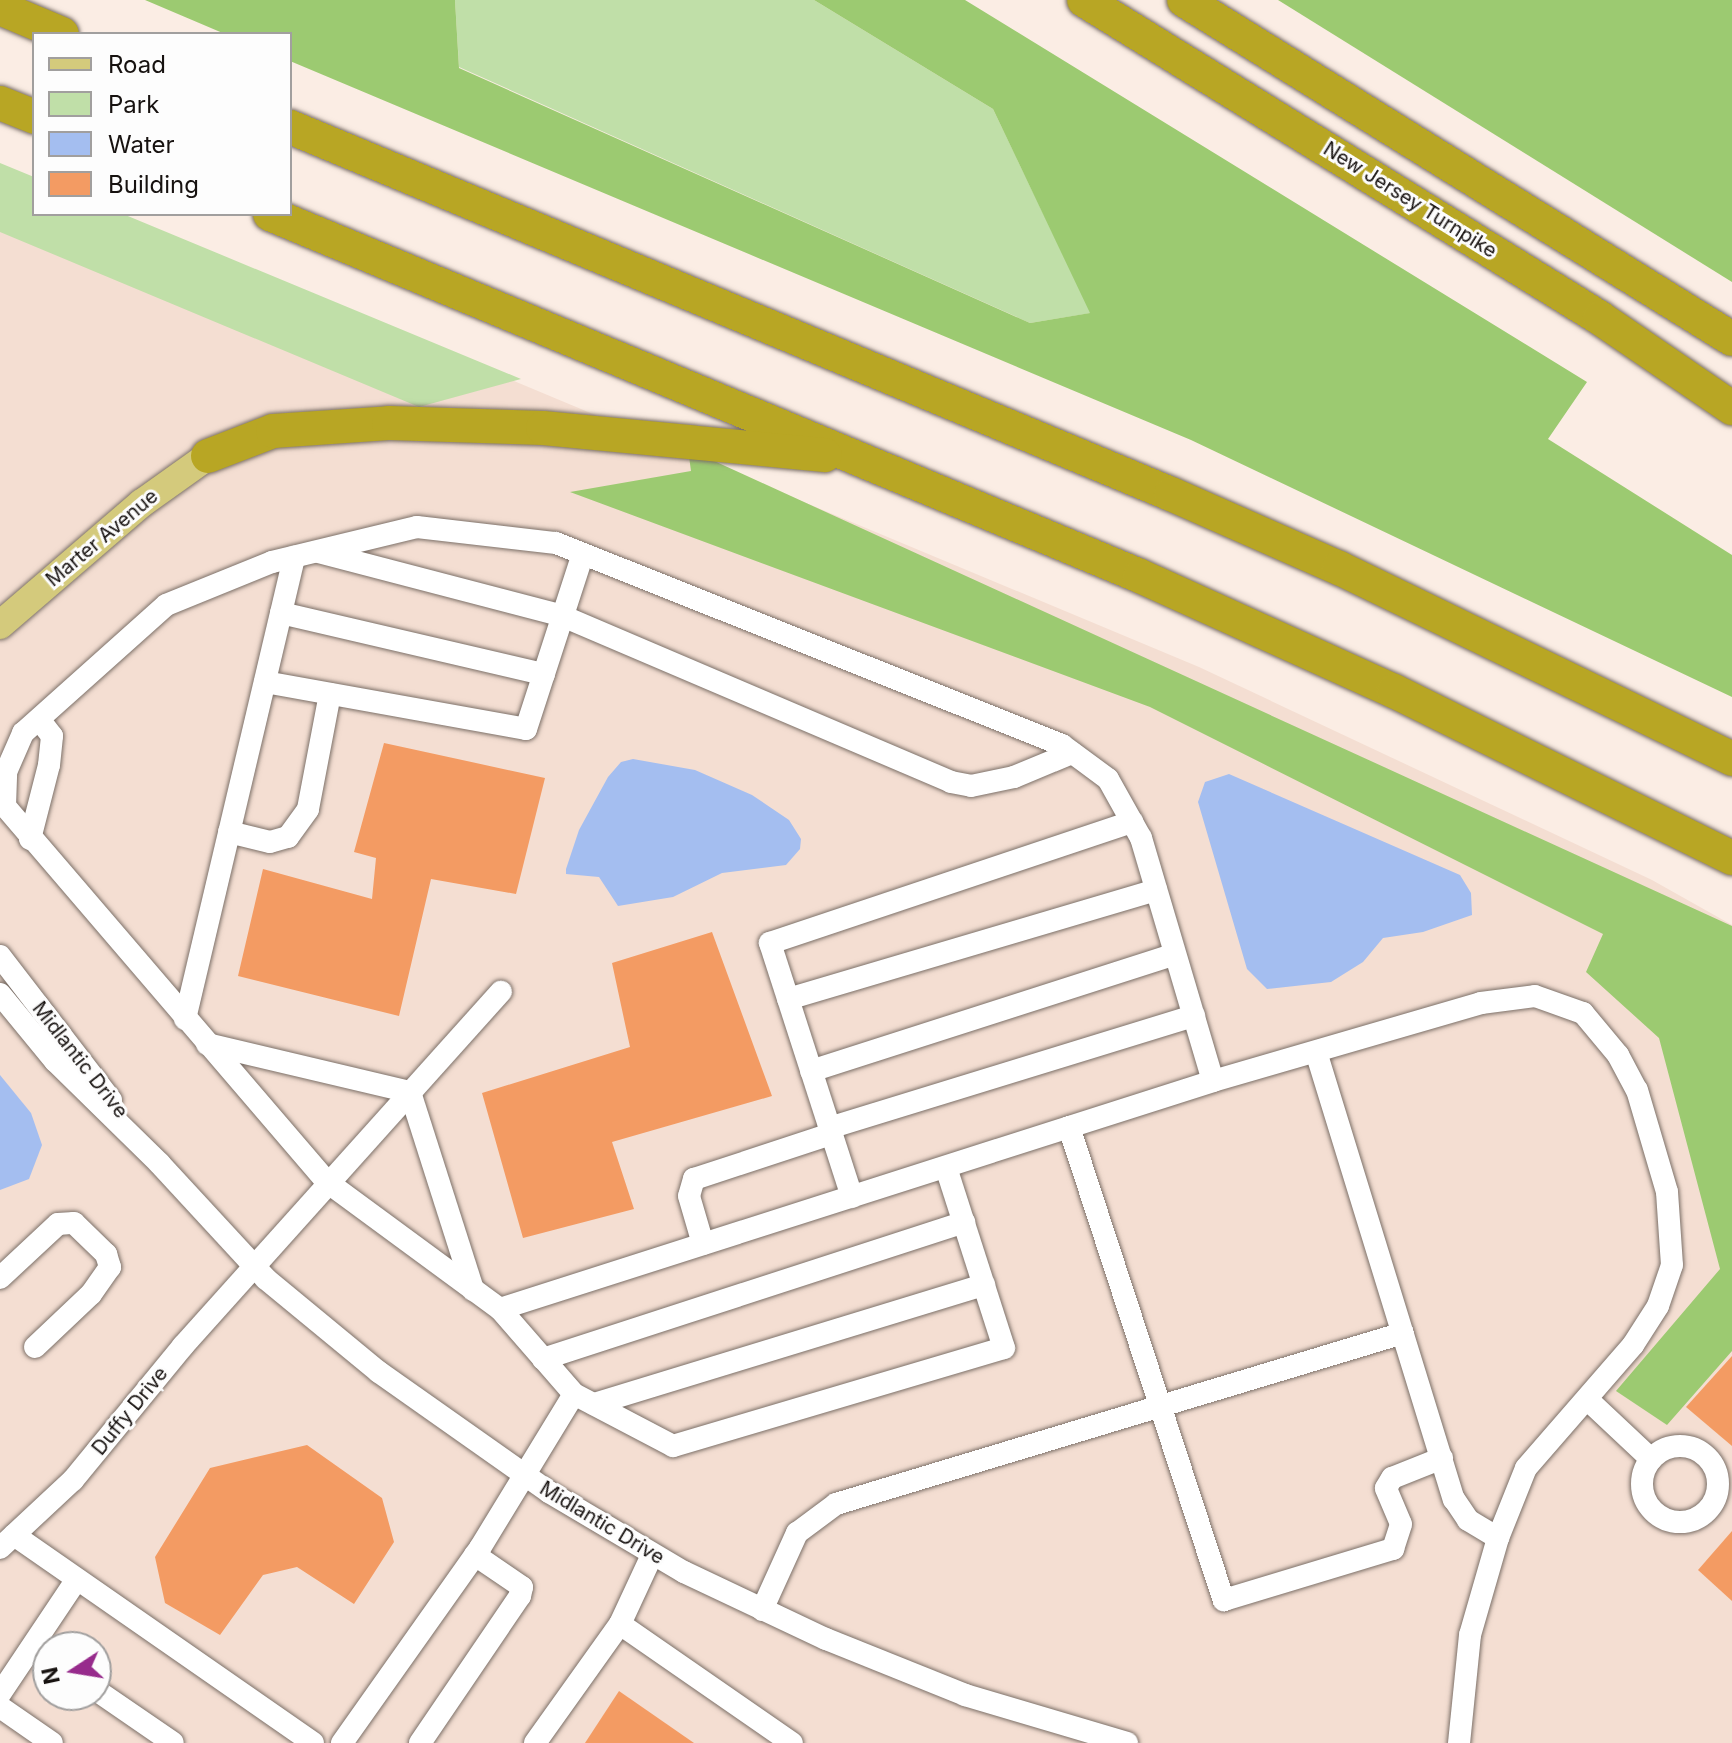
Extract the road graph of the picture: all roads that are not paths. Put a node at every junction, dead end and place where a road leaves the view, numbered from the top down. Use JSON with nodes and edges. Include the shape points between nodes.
{"nodes":[{"id":1,"x":1084,"y":0,"type":"edge"},
{"id":2,"x":1184,"y":0,"type":"edge"},
{"id":3,"x":0,"y":8,"type":"edge"},
{"id":4,"x":57,"y":32,"type":"edge"},
{"id":5,"x":0,"y":103,"type":"edge"},
{"id":6,"x":32,"y":116,"type":"edge"},
{"id":7,"x":292,"y":128,"type":"edge"},
{"id":8,"x":275,"y":216,"type":"edge"},
{"id":9,"x":1732,"y":339,"type":"edge"},
{"id":10,"x":1732,"y":408,"type":"edge"},
{"id":11,"x":208,"y":456,"type":"joint"},
{"id":12,"x":862,"y":459,"type":"junction"},
{"id":13,"x":305,"y":554,"type":"junction"},
{"id":14,"x":583,"y":554,"type":"junction"},
{"id":15,"x":281,"y":613,"type":"junction"},
{"id":16,"x":560,"y":615,"type":"junction"},
{"id":17,"x":0,"y":625,"type":"edge"},
{"id":18,"x":544,"y":674,"type":"junction"},
{"id":19,"x":265,"y":682,"type":"junction"},
{"id":20,"x":330,"y":694,"type":"junction"},
{"id":21,"x":41,"y":722,"type":"junction"},
{"id":22,"x":1072,"y":753,"type":"junction"},
{"id":23,"x":1732,"y":759,"type":"edge"},
{"id":24,"x":1132,"y":822,"type":"junction"},
{"id":25,"x":229,"y":832,"type":"junction"},
{"id":26,"x":30,"y":839,"type":"junction"},
{"id":27,"x":1732,"y":858,"type":"edge"},
{"id":28,"x":1156,"y":890,"type":"junction"},
{"id":29,"x":1175,"y":954,"type":"junction"},
{"id":30,"x":0,"y":956,"type":"edge"},
{"id":31,"x":501,"y":992,"type":"dead end"},
{"id":32,"x":0,"y":994,"type":"edge"},
{"id":33,"x":788,"y":999,"type":"junction"},
{"id":34,"x":1194,"y":1016,"type":"junction"},
{"id":35,"x":185,"y":1019,"type":"junction"},
{"id":36,"x":207,"y":1044,"type":"junction"},
{"id":37,"x":1317,"y":1055,"type":"junction"},
{"id":38,"x":811,"y":1071,"type":"junction"},
{"id":39,"x":1213,"y":1081,"type":"junction"},
{"id":40,"x":410,"y":1092,"type":"junction"},
{"id":41,"x":1069,"y":1127,"type":"junction"},
{"id":42,"x":830,"y":1131,"type":"junction"},
{"id":43,"x":160,"y":1164,"type":"junction"},
{"id":44,"x":946,"y":1167,"type":"junction"},
{"id":45,"x":327,"y":1182,"type":"junction"},
{"id":46,"x":852,"y":1197,"type":"junction"},
{"id":47,"x":964,"y":1222,"type":"junction"},
{"id":48,"x":703,"y":1244,"type":"junction"},
{"id":49,"x":255,"y":1268,"type":"junction"},
{"id":50,"x":0,"y":1278,"type":"edge"},
{"id":51,"x":984,"y":1285,"type":"junction"},
{"id":52,"x":473,"y":1290,"type":"junction"},
{"id":53,"x":500,"y":1309,"type":"junction"},
{"id":54,"x":1403,"y":1333,"type":"junction"},
{"id":55,"x":35,"y":1347,"type":"dead end"},
{"id":56,"x":543,"y":1359,"type":"junction"},
{"id":57,"x":574,"y":1394,"type":"junction"},
{"id":58,"x":1587,"y":1399,"type":"junction"},
{"id":59,"x":594,"y":1404,"type":"junction"},
{"id":60,"x":1161,"y":1410,"type":"junction"},
{"id":61,"x":1442,"y":1458,"type":"junction"},
{"id":62,"x":1651,"y":1459,"type":"dead end"},
{"id":63,"x":523,"y":1475,"type":"junction"},
{"id":64,"x":1498,"y":1538,"type":"junction"},
{"id":65,"x":7,"y":1542,"type":"edge"},
{"id":66,"x":475,"y":1555,"type":"junction"},
{"id":67,"x":652,"y":1555,"type":"junction"},
{"id":68,"x":77,"y":1579,"type":"junction"},
{"id":69,"x":762,"y":1610,"type":"junction"},
{"id":70,"x":620,"y":1624,"type":"junction"},
{"id":71,"x":51,"y":1631,"type":"edge"},
{"id":72,"x":32,"y":1660,"type":"edge"},
{"id":73,"x":0,"y":1694,"type":"edge"},
{"id":74,"x":112,"y":1701,"type":"edge"},
{"id":75,"x":0,"y":1707,"type":"edge"},
{"id":76,"x":52,"y":1743,"type":"edge"},
{"id":77,"x":173,"y":1743,"type":"edge"},
{"id":78,"x":313,"y":1743,"type":"edge"},
{"id":79,"x":342,"y":1743,"type":"edge"},
{"id":80,"x":420,"y":1743,"type":"edge"},
{"id":81,"x":535,"y":1743,"type":"edge"},
{"id":82,"x":792,"y":1743,"type":"edge"},
{"id":83,"x":1127,"y":1743,"type":"edge"},
{"id":84,"x":1459,"y":1743,"type":"edge"}],
"edges":[{"from":1,"to":10,"type":"highway","name":"New Jersey Turnpike","via":[[1600,318]]},
{"from":2,"to":9,"type":"highway"},
{"from":3,"to":4,"type":"highway"},
{"from":5,"to":6,"type":"highway"},
{"from":7,"to":23,"type":"highway","via":[[1171,494],[1339,568]]},
{"from":8,"to":12,"type":"highway"},
{"from":11,"to":12,"type":"highway","via":[[273,431],[389,423],[543,428]]},
{"from":11,"to":17,"type":"main road","name":"Marter Avenue","via":[[142,503]]},
{"from":12,"to":27,"type":"highway","via":[[1394,691]]},
{"from":13,"to":14,"type":"street","via":[[417,527],[556,543]]},
{"from":13,"to":15,"type":"street"},
{"from":13,"to":16,"type":"street"},
{"from":13,"to":21,"type":"street","via":[[166,605]]},
{"from":14,"to":16,"type":"street"},
{"from":14,"to":22,"type":"street"},
{"from":15,"to":18,"type":"street"},
{"from":15,"to":19,"type":"street"},
{"from":16,"to":18,"type":"street"},
{"from":16,"to":22,"type":"street","via":[[951,782],[971,786],[1014,777]]},
{"from":18,"to":20,"type":"street","via":[[526,729]]},
{"from":19,"to":20,"type":"street"},
{"from":19,"to":25,"type":"street"},
{"from":20,"to":25,"type":"street","via":[[308,809],[288,837],[270,842]]},
{"from":21,"to":26,"type":"street","via":[[52,736]]},
{"from":21,"to":26,"type":"street","via":[[23,733],[6,772],[5,806]]},
{"from":22,"to":24,"type":"street","via":[[1108,779]]},
{"from":24,"to":28,"type":"street"},
{"from":24,"to":33,"type":"street","via":[[770,943]]},
{"from":25,"to":35,"type":"street"},
{"from":26,"to":35,"type":"street"},
{"from":28,"to":29,"type":"street"},
{"from":28,"to":33,"type":"street"},
{"from":29,"to":34,"type":"street"},
{"from":29,"to":38,"type":"street"},
{"from":30,"to":43,"type":"street","name":"Midlantic Drive"},
{"from":31,"to":40,"type":"street","name":"Duffy Drive"},
{"from":32,"to":43,"type":"street","name":"Midlantic Drive","via":[[55,1061]]},
{"from":33,"to":38,"type":"street"},
{"from":34,"to":39,"type":"street"},
{"from":34,"to":42,"type":"street"},
{"from":35,"to":36,"type":"street"},
{"from":36,"to":40,"type":"street"},
{"from":36,"to":45,"type":"street"},
{"from":37,"to":39,"type":"street"},
{"from":37,"to":54,"type":"street"},
{"from":37,"to":58,"type":"street","via":[[1508,996],[1559,1003],[1583,1013],[1602,1032],[1637,1090],[1667,1192],[1672,1265],[1658,1306]]},
{"from":38,"to":42,"type":"street"},
{"from":39,"to":41,"type":"street"},
{"from":40,"to":45,"type":"street","name":"Duffy Drive"},
{"from":40,"to":52,"type":"street"},
{"from":41,"to":44,"type":"street"},
{"from":41,"to":60,"type":"street"},
{"from":42,"to":46,"type":"street"},
{"from":42,"to":48,"type":"street","via":[[694,1179],[689,1196]]},
{"from":43,"to":49,"type":"street","name":"Midlantic Drive"},
{"from":44,"to":46,"type":"street"},
{"from":44,"to":47,"type":"street"},
{"from":45,"to":49,"type":"street","name":"Duffy Drive"},
{"from":45,"to":52,"type":"street"},
{"from":46,"to":48,"type":"street"},
{"from":47,"to":51,"type":"street"},
{"from":47,"to":56,"type":"street"},
{"from":48,"to":53,"type":"street"},
{"from":49,"to":63,"type":"street","name":"Midlantic Drive","via":[[339,1342]]},
{"from":49,"to":65,"type":"street","name":"Duffy Drive","via":[[73,1480]]},
{"from":50,"to":55,"type":"street","via":[[58,1224],[74,1223],[106,1254],[110,1267],[91,1294]]},
{"from":51,"to":59,"type":"street"},
{"from":51,"to":59,"type":"street","via":[[1004,1348],[673,1446]]},
{"from":52,"to":53,"type":"street"},
{"from":53,"to":56,"type":"street"},
{"from":54,"to":60,"type":"street"},
{"from":54,"to":61,"type":"street"},
{"from":56,"to":57,"type":"street"},
{"from":57,"to":59,"type":"street"},
{"from":57,"to":63,"type":"street"},
{"from":58,"to":62,"type":"street"},
{"from":58,"to":64,"type":"street","via":[[1526,1468]]},
{"from":60,"to":61,"type":"street","via":[[1224,1600],[1393,1549],[1401,1524],[1386,1488],[1392,1478]]},
{"from":60,"to":69,"type":"street","via":[[836,1504],[797,1533]]},
{"from":61,"to":64,"type":"street","via":[[1458,1508]]},
{"from":63,"to":66,"type":"street"},
{"from":63,"to":67,"type":"street","name":"Midlantic Drive"},
{"from":64,"to":84,"type":"street","via":[[1470,1635]]},
{"from":65,"to":68,"type":"street"},
{"from":66,"to":79,"type":"street"},
{"from":66,"to":80,"type":"street","via":[[522,1587],[520,1596]]},
{"from":67,"to":69,"type":"street","name":"Midlantic Drive"},
{"from":67,"to":70,"type":"street"},
{"from":68,"to":71,"type":"street"},
{"from":68,"to":78,"type":"street"},
{"from":69,"to":83,"type":"street","name":"Midlantic Drive","via":[[965,1695]]},
{"from":70,"to":81,"type":"street"},
{"from":70,"to":82,"type":"street"},
{"from":72,"to":73,"type":"street"},
{"from":74,"to":77,"type":"street"},
{"from":75,"to":76,"type":"street"}]}
